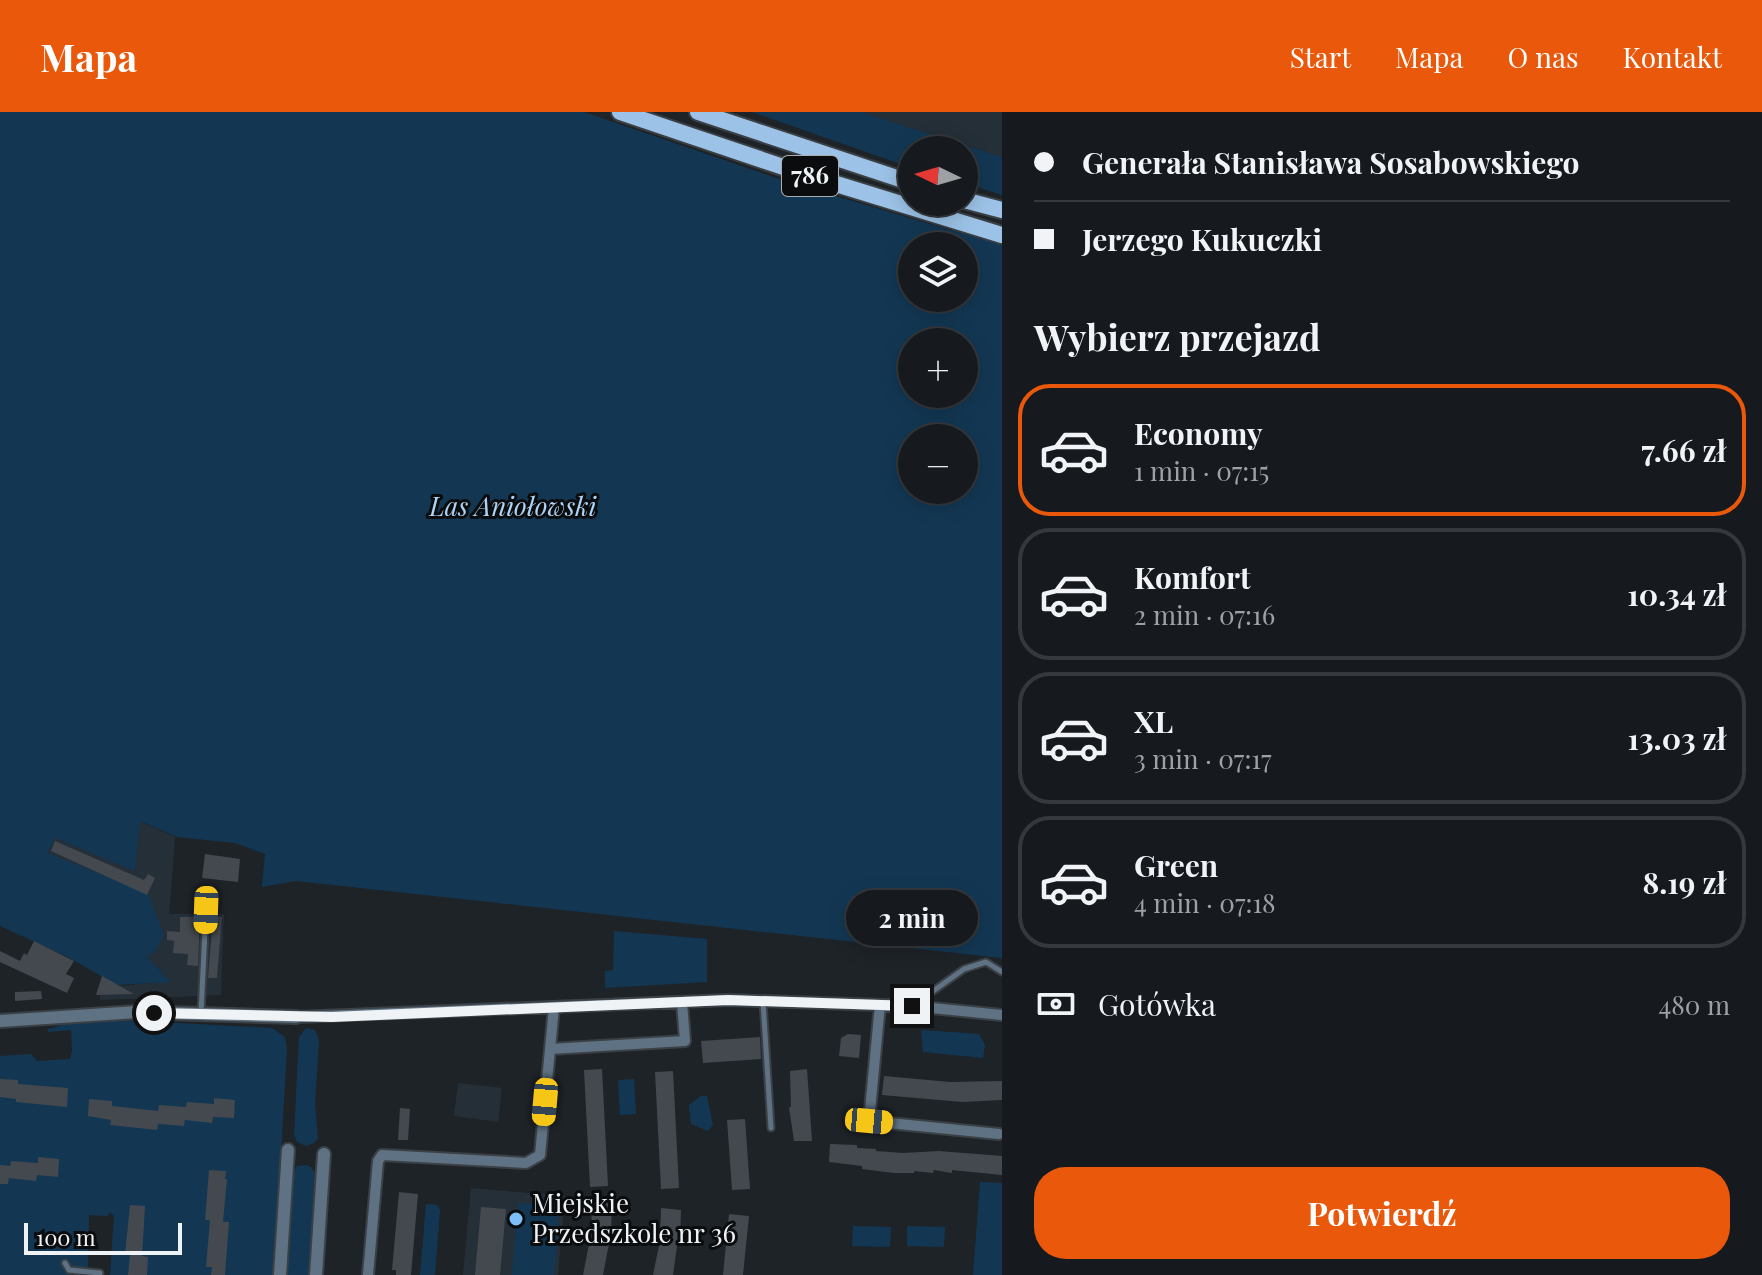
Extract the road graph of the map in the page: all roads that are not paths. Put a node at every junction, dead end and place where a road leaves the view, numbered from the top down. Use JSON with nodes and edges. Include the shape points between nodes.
{"nodes":[{"id":1,"x":620,"y":112,"type":"edge"},
{"id":2,"x":698,"y":112,"type":"edge"},
{"id":3,"x":898,"y":178,"type":"edge"},
{"id":4,"x":978,"y":204,"type":"edge"},
{"id":5,"x":1002,"y":210,"type":"edge"},
{"id":6,"x":1002,"y":235,"type":"edge"},
{"id":7,"x":206,"y":910,"type":"dead end"},
{"id":8,"x":1002,"y":972,"type":"edge"},
{"id":9,"x":763,"y":1001,"type":"junction"},
{"id":10,"x":682,"y":1002,"type":"junction"},
{"id":11,"x":880,"y":1005,"type":"junction"},
{"id":12,"x":912,"y":1006,"type":"junction"},
{"id":13,"x":554,"y":1007,"type":"junction"},
{"id":14,"x":201,"y":1014,"type":"junction"},
{"id":15,"x":1002,"y":1014,"type":"edge"},
{"id":16,"x":296,"y":1017,"type":"joint"},
{"id":17,"x":0,"y":1021,"type":"edge"},
{"id":18,"x":550,"y":1049,"type":"junction"},
{"id":19,"x":771,"y":1128,"type":"dead end"},
{"id":20,"x":999,"y":1134,"type":"dead end"},
{"id":21,"x":288,"y":1150,"type":"dead end"},
{"id":22,"x":324,"y":1154,"type":"dead end"},
{"id":23,"x":65,"y":1263,"type":"dead end"},
{"id":24,"x":100,"y":1273,"type":"dead end"},
{"id":25,"x":280,"y":1275,"type":"edge"},
{"id":26,"x":316,"y":1275,"type":"edge"},
{"id":27,"x":368,"y":1275,"type":"edge"}],
"edges":[{"from":1,"to":6,"type":"main road","number":"786"},
{"from":2,"to":3,"type":"main road","number":"786"},
{"from":4,"to":5,"type":"main road"},
{"from":7,"to":14,"type":"lane"},
{"from":8,"to":12,"type":"lane","via":[[986,962],[964,969]]},
{"from":9,"to":10,"type":"street"},
{"from":9,"to":11,"type":"street"},
{"from":9,"to":19,"type":"lane"},
{"from":10,"to":13,"type":"street"},
{"from":10,"to":18,"type":"street","via":[[685,1041]]},
{"from":11,"to":12,"type":"street"},
{"from":11,"to":20,"type":"street","via":[[869,1121]]},
{"from":12,"to":15,"type":"street"},
{"from":13,"to":16,"type":"street"},
{"from":13,"to":18,"type":"street"},
{"from":14,"to":16,"type":"street"},
{"from":14,"to":17,"type":"street","via":[[137,1012]]},
{"from":18,"to":27,"type":"street","via":[[540,1155],[526,1163],[382,1155]]},
{"from":21,"to":25,"type":"street"},
{"from":22,"to":26,"type":"street"},
{"from":23,"to":24,"type":"lane","via":[[69,1270]]}]}
